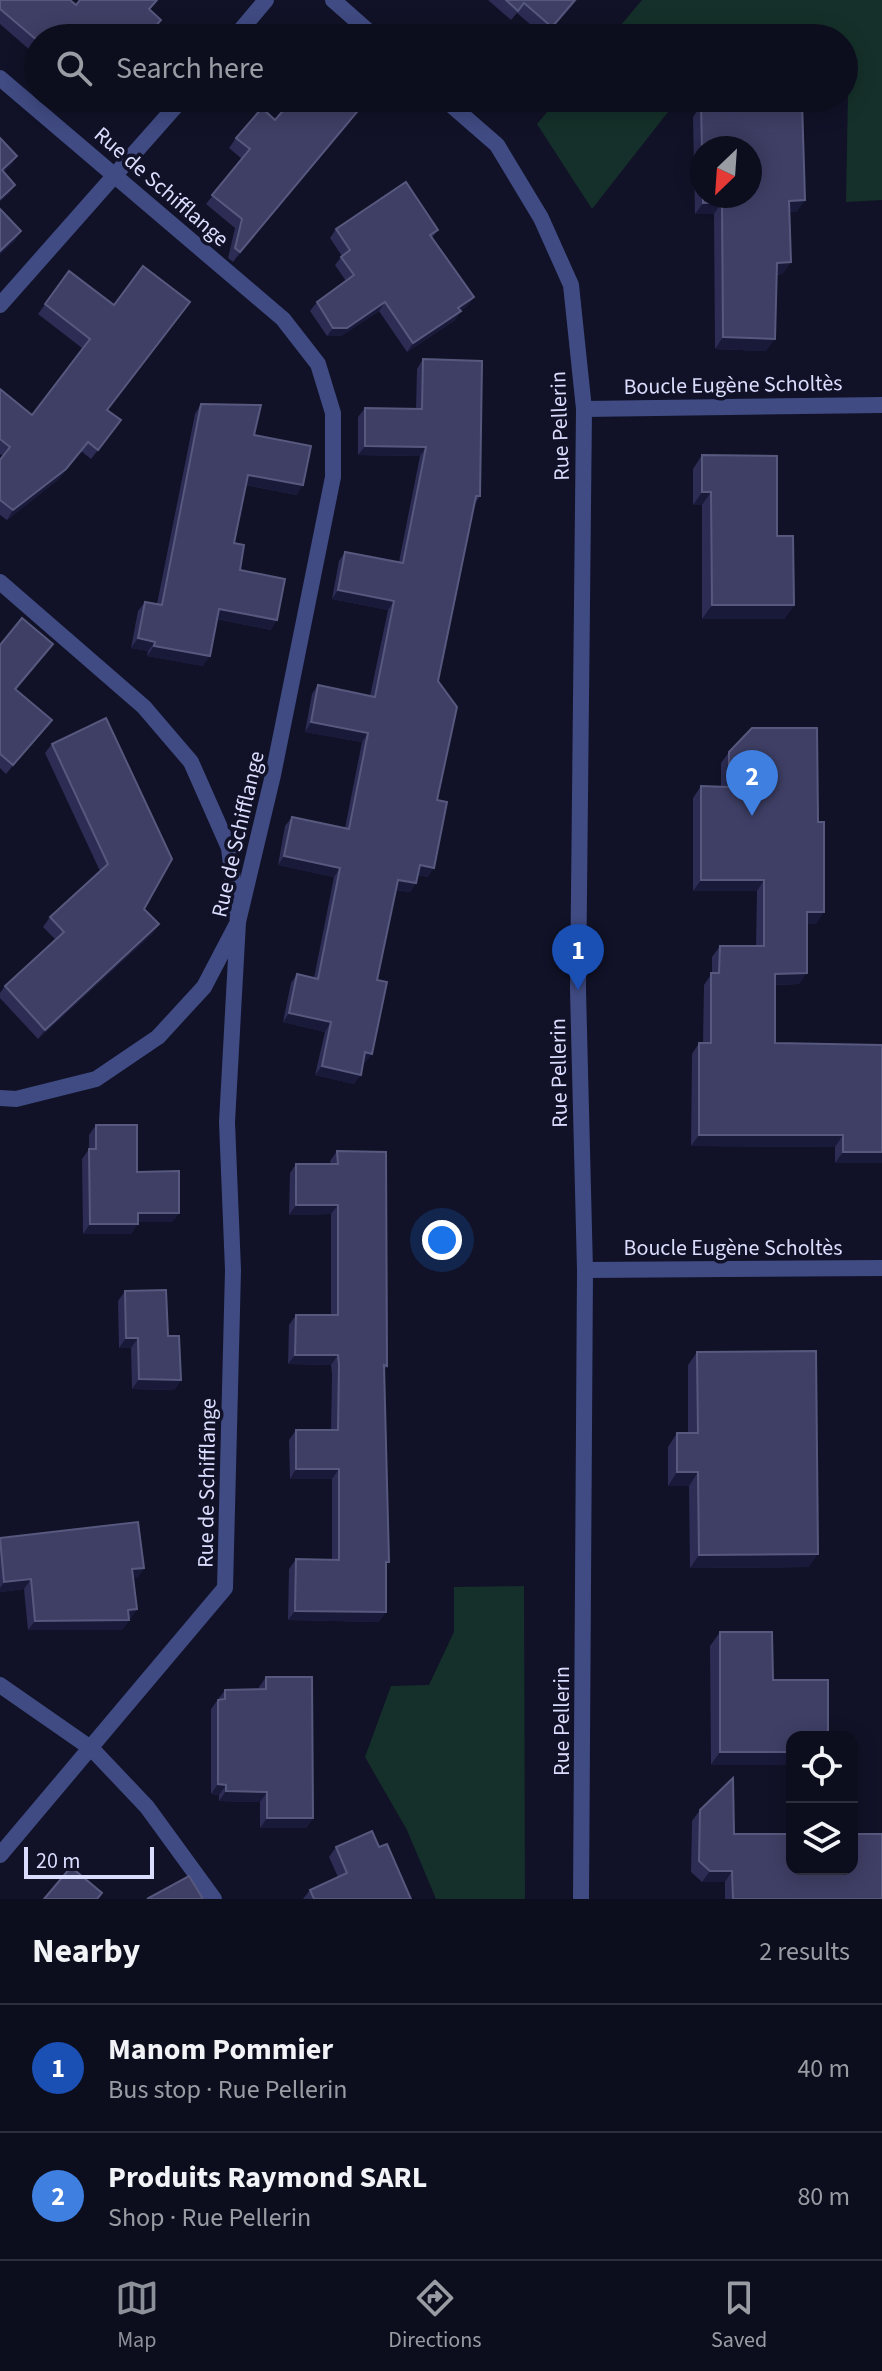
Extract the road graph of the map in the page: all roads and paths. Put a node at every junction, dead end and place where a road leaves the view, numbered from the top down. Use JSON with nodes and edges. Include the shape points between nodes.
{"nodes":[{"id":1,"x":266,"y":0,"type":"edge"},
{"id":2,"x":333,"y":0,"type":"edge"},
{"id":3,"x":246,"y":24,"type":"edge"},
{"id":4,"x":360,"y":24,"type":"edge"},
{"id":5,"x":0,"y":78,"type":"edge"},
{"id":6,"x":24,"y":98,"type":"edge"},
{"id":7,"x":41,"y":112,"type":"edge"},
{"id":8,"x":171,"y":112,"type":"edge"},
{"id":9,"x":459,"y":112,"type":"edge"},
{"id":10,"x":117,"y":176,"type":"junction"},
{"id":11,"x":0,"y":305,"type":"edge"},
{"id":12,"x":882,"y":405,"type":"edge"},
{"id":13,"x":584,"y":409,"type":"junction"},
{"id":14,"x":0,"y":582,"type":"edge"},
{"id":15,"x":238,"y":922,"type":"junction"},
{"id":16,"x":0,"y":1098,"type":"edge"},
{"id":17,"x":882,"y":1268,"type":"edge"},
{"id":18,"x":585,"y":1270,"type":"junction"},
{"id":19,"x":0,"y":1685,"type":"edge"},
{"id":20,"x":92,"y":1749,"type":"junction"},
{"id":21,"x":0,"y":1855,"type":"edge"},
{"id":22,"x":214,"y":1899,"type":"edge"},
{"id":23,"x":581,"y":1899,"type":"edge"}],
"edges":[{"from":1,"to":3,"type":"street"},
{"from":2,"to":4,"type":"street"},
{"from":5,"to":6,"type":"street","name":"Rue de Schifflange"},
{"from":7,"to":10,"type":"street","name":"Rue de Schifflange"},
{"from":8,"to":10,"type":"street"},
{"from":9,"to":13,"type":"street","name":"Rue Pellerin","via":[[497,145],[541,218],[571,285]]},
{"from":10,"to":11,"type":"street"},
{"from":10,"to":15,"type":"street","name":"Rue de Schifflange","via":[[283,319],[318,364],[333,413],[333,477]]},
{"from":12,"to":13,"type":"street","name":"Boucle Eugène Scholtès"},
{"from":13,"to":18,"type":"street","name":"Rue Pellerin","via":[[578,990]]},
{"from":14,"to":15,"type":"street","via":[[144,707],[191,762],[229,848]]},
{"from":15,"to":16,"type":"street","via":[[204,987],[158,1037],[96,1079],[16,1099]]},
{"from":15,"to":20,"type":"street","name":"Rue de Schifflange","via":[[227,1122],[233,1270],[225,1588]]},
{"from":17,"to":18,"type":"street","name":"Boucle Eugène Scholtès"},
{"from":18,"to":23,"type":"street","name":"Rue Pellerin"},
{"from":19,"to":20,"type":"street"},
{"from":20,"to":21,"type":"street","name":"Rue de Schifflange"},
{"from":20,"to":22,"type":"street","via":[[147,1807]]}]}
